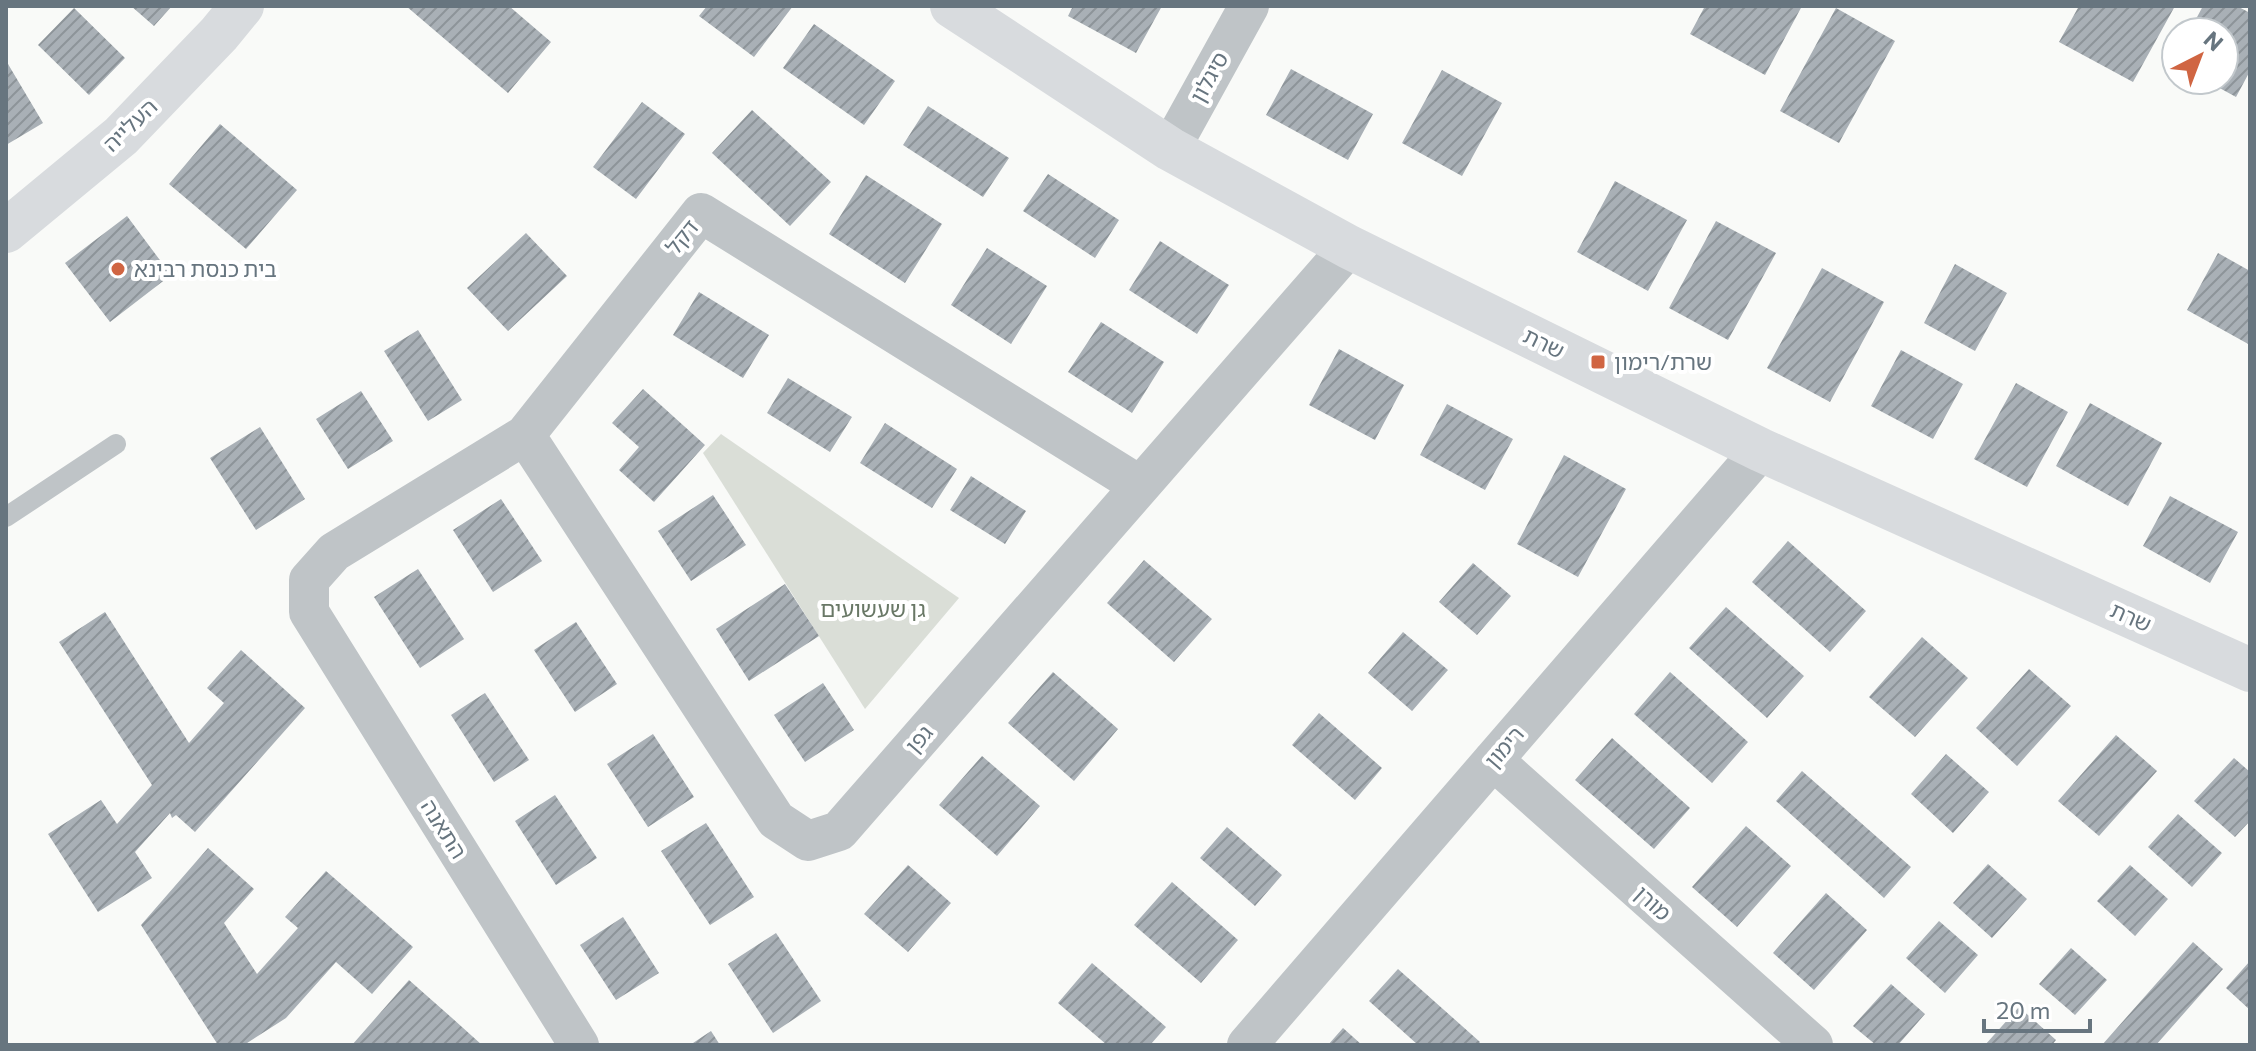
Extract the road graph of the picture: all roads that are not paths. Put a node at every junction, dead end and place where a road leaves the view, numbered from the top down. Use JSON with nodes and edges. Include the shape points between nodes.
{"nodes":[{"id":1,"x":242,"y":6,"type":"edge"},
{"id":2,"x":952,"y":6,"type":"edge"},
{"id":3,"x":1249,"y":6,"type":"edge"},
{"id":4,"x":1170,"y":149,"type":"junction"},
{"id":5,"x":6,"y":231,"type":"edge"},
{"id":6,"x":1349,"y":247,"type":"junction"},
{"id":7,"x":525,"y":435,"type":"junction"},
{"id":8,"x":116,"y":444,"type":"dead end"},
{"id":9,"x":1761,"y":450,"type":"junction"},
{"id":10,"x":1139,"y":485,"type":"junction"},
{"id":11,"x":6,"y":517,"type":"edge"},
{"id":12,"x":309,"y":612,"type":"joint"},
{"id":13,"x":2250,"y":670,"type":"edge"},
{"id":14,"x":1493,"y":760,"type":"junction"},
{"id":15,"x":579,"y":1045,"type":"edge"},
{"id":16,"x":1247,"y":1045,"type":"edge"},
{"id":17,"x":1813,"y":1045,"type":"edge"}],
"edges":[{"from":1,"to":5,"type":"street","name":"העלייה","via":[[121,136]]},
{"from":2,"to":4,"type":"street","name":"שרת"},
{"from":3,"to":4,"type":"street","name":"סיגלון"},
{"from":4,"to":6,"type":"street","name":"שרת"},
{"from":6,"to":9,"type":"street","name":"שרת"},
{"from":6,"to":10,"type":"street","name":"גפן"},
{"from":7,"to":10,"type":"street","name":"דקל","via":[[701,213]]},
{"from":7,"to":10,"type":"street","name":"גפן","via":[[776,820],[808,841],[839,831]]},
{"from":7,"to":12,"type":"street","name":"דקל","via":[[334,552],[309,580]]},
{"from":8,"to":11,"type":"lane"},
{"from":9,"to":13,"type":"street","name":"שרת"},
{"from":9,"to":14,"type":"street","name":"רימון"},
{"from":12,"to":15,"type":"street","name":"התאנה"},
{"from":14,"to":16,"type":"street","name":"רימון"},
{"from":14,"to":17,"type":"street","name":"מורן"}]}
